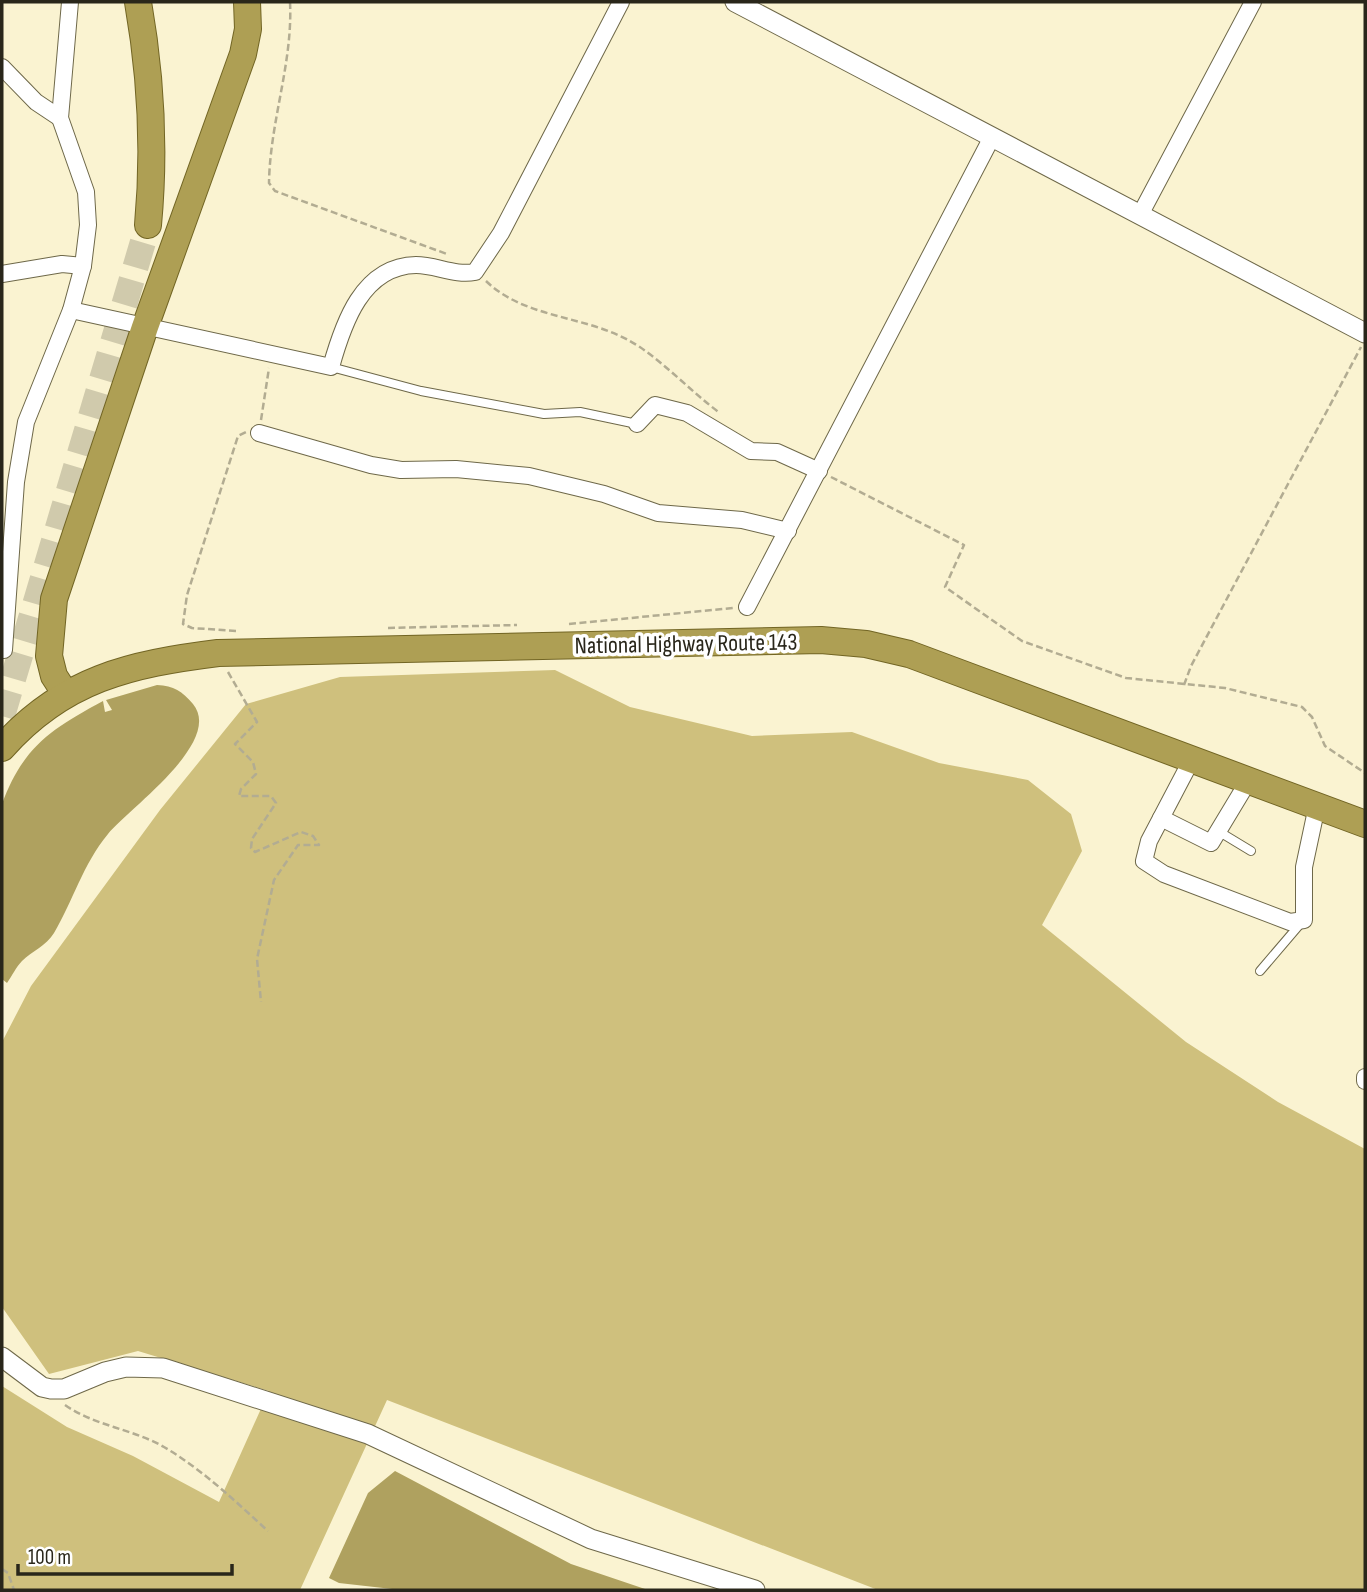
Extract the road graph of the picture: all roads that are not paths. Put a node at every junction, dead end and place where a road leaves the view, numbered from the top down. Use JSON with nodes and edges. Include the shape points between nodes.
{"nodes":[{"id":1,"x":70,"y":2,"type":"edge"},
{"id":2,"x":138,"y":2,"type":"edge"},
{"id":3,"x":247,"y":2,"type":"edge"},
{"id":4,"x":621,"y":2,"type":"edge"},
{"id":5,"x":735,"y":2,"type":"edge"},
{"id":6,"x":1253,"y":2,"type":"edge"},
{"id":7,"x":2,"y":67,"type":"edge"},
{"id":8,"x":60,"y":118,"type":"junction"},
{"id":9,"x":992,"y":137,"type":"junction"},
{"id":10,"x":1140,"y":215,"type":"junction"},
{"id":11,"x":148,"y":225,"type":"tunnel mouth"},
{"id":12,"x":83,"y":266,"type":"junction"},
{"id":13,"x":2,"y":274,"type":"edge"},
{"id":14,"x":71,"y":310,"type":"junction"},
{"id":15,"x":145,"y":327,"type":"junction"},
{"id":16,"x":1365,"y":336,"type":"edge"},
{"id":17,"x":331,"y":367,"type":"junction"},
{"id":18,"x":636,"y":425,"type":"joint"},
{"id":19,"x":259,"y":433,"type":"road end"},
{"id":20,"x":819,"y":471,"type":"junction"},
{"id":21,"x":788,"y":531,"type":"junction"},
{"id":22,"x":747,"y":607,"type":"road end"},
{"id":23,"x":4,"y":650,"type":"dead end"},
{"id":24,"x":65,"y":693,"type":"junction"},
{"id":25,"x":2,"y":748,"type":"edge"},
{"id":26,"x":1192,"y":759,"type":"junction"},
{"id":27,"x":1249,"y":780,"type":"junction"},
{"id":28,"x":1317,"y":806,"type":"junction"},
{"id":29,"x":1161,"y":818,"type":"junction"},
{"id":30,"x":1365,"y":824,"type":"edge"},
{"id":31,"x":1218,"y":831,"type":"junction"},
{"id":32,"x":1251,"y":851,"type":"dead end"},
{"id":33,"x":1304,"y":920,"type":"junction"},
{"id":34,"x":1260,"y":971,"type":"dead end"},
{"id":35,"x":2,"y":1357,"type":"edge"},
{"id":36,"x":755,"y":1590,"type":"edge"}],
"edges":[{"from":1,"to":8,"type":"street"},
{"from":2,"to":11,"type":"highway","via":[[150,89]]},
{"from":3,"to":15,"type":"highway","via":[[243,54]]},
{"from":4,"to":17,"type":"street","via":[[501,233],[475,272],[417,265],[397,268],[375,281],[353,304]]},
{"from":5,"to":9,"type":"street"},
{"from":6,"to":10,"type":"street"},
{"from":7,"to":8,"type":"street","via":[[36,102]]},
{"from":8,"to":12,"type":"street","via":[[86,192]]},
{"from":9,"to":10,"type":"street"},
{"from":9,"to":20,"type":"street"},
{"from":10,"to":16,"type":"street"},
{"from":12,"to":13,"type":"street","via":[[62,264]]},
{"from":12,"to":14,"type":"street"},
{"from":14,"to":15,"type":"street"},
{"from":14,"to":23,"type":"street","via":[[26,422],[16,482]]},
{"from":15,"to":17,"type":"street"},
{"from":15,"to":24,"type":"highway","via":[[54,599],[49,656]]},
{"from":17,"to":18,"type":"lane","via":[[421,391],[544,414],[580,412]]},
{"from":18,"to":20,"type":"street","via":[[655,405],[687,413],[751,451],[777,452]]},
{"from":19,"to":21,"type":"street","via":[[372,465],[529,476],[658,513],[742,520]]},
{"from":20,"to":21,"type":"street"},
{"from":21,"to":22,"type":"street"},
{"from":24,"to":25,"type":"highway","name":"National Highway Route 143"},
{"from":24,"to":26,"type":"highway","name":"National Highway Route 143","via":[[129,667],[218,653],[821,640],[909,654]]},
{"from":26,"to":27,"type":"highway","name":"National Highway Route 143"},
{"from":26,"to":29,"type":"street"},
{"from":27,"to":28,"type":"highway","name":"National Highway Route 143"},
{"from":27,"to":31,"type":"street"},
{"from":28,"to":30,"type":"highway","name":"National Highway Route 143"},
{"from":28,"to":33,"type":"street","via":[[1304,867]]},
{"from":29,"to":31,"type":"street","via":[[1211,844]]},
{"from":29,"to":33,"type":"street","via":[[1144,861],[1164,874],[1290,922]]},
{"from":31,"to":32,"type":"lane"},
{"from":33,"to":34,"type":"lane"},
{"from":35,"to":36,"type":"street","via":[[41,1387],[64,1389],[105,1371],[163,1368],[368,1434],[591,1539]]}]}
